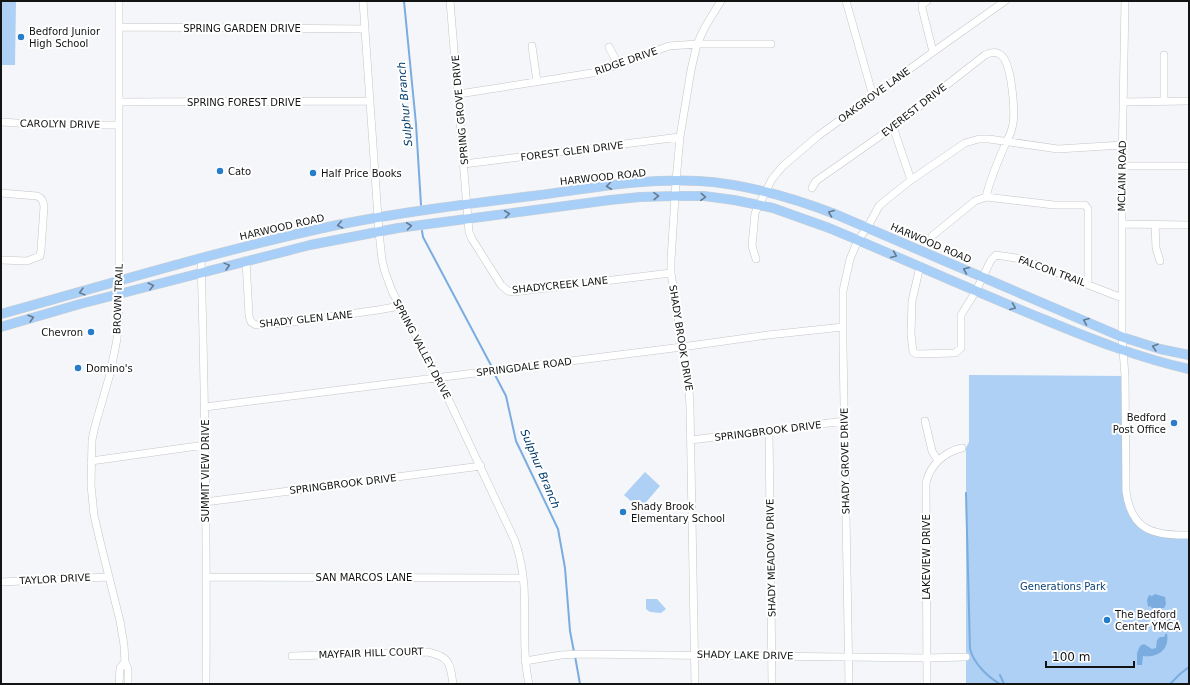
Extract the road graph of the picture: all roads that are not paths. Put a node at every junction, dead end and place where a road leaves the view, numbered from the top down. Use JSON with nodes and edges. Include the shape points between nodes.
{"nodes":[{"id":1,"x":119,"y":1,"type":"edge"},
{"id":2,"x":363,"y":1,"type":"edge"},
{"id":3,"x":450,"y":1,"type":"edge"},
{"id":4,"x":721,"y":1,"type":"edge"},
{"id":5,"x":846,"y":1,"type":"edge"},
{"id":6,"x":927,"y":1,"type":"edge"},
{"id":7,"x":1005,"y":1,"type":"edge"},
{"id":8,"x":1125,"y":1,"type":"edge"},
{"id":9,"x":119,"y":28,"type":"junction"},
{"id":10,"x":365,"y":29,"type":"junction"},
{"id":11,"x":697,"y":44,"type":"junction"},
{"id":12,"x":771,"y":44,"type":"dead end"},
{"id":13,"x":532,"y":46,"type":"dead end"},
{"id":14,"x":609,"y":47,"type":"dead end"},
{"id":15,"x":933,"y":52,"type":"junction"},
{"id":16,"x":1164,"y":55,"type":"dead end"},
{"id":17,"x":618,"y":64,"type":"junction"},
{"id":18,"x":538,"y":82,"type":"junction"},
{"id":19,"x":459,"y":94,"type":"junction"},
{"id":20,"x":873,"y":96,"type":"junction"},
{"id":21,"x":369,"y":101,"type":"junction"},
{"id":22,"x":1164,"y":101,"type":"junction"},
{"id":23,"x":1189,"y":101,"type":"edge"},
{"id":24,"x":119,"y":102,"type":"junction"},
{"id":25,"x":1123,"y":102,"type":"junction"},
{"id":26,"x":1,"y":122,"type":"edge"},
{"id":27,"x":119,"y":125,"type":"junction"},
{"id":28,"x":893,"y":127,"type":"junction"},
{"id":29,"x":680,"y":138,"type":"junction"},
{"id":30,"x":1006,"y":142,"type":"junction"},
{"id":31,"x":1122,"y":146,"type":"junction"},
{"id":32,"x":464,"y":164,"type":"junction"},
{"id":33,"x":1122,"y":166,"type":"junction"},
{"id":34,"x":1189,"y":166,"type":"edge"},
{"id":35,"x":911,"y":180,"type":"junction"},
{"id":36,"x":676,"y":181,"type":"junction"},
{"id":37,"x":812,"y":188,"type":"dead end"},
{"id":38,"x":766,"y":191,"type":"junction"},
{"id":39,"x":1,"y":193,"type":"edge"},
{"id":40,"x":675,"y":196,"type":"junction"},
{"id":41,"x":986,"y":197,"type":"junction"},
{"id":42,"x":468,"y":204,"type":"junction"},
{"id":43,"x":759,"y":205,"type":"junction"},
{"id":44,"x":378,"y":218,"type":"junction"},
{"id":45,"x":468,"y":219,"type":"junction"},
{"id":46,"x":1122,"y":224,"type":"junction"},
{"id":47,"x":1189,"y":225,"type":"edge"},
{"id":48,"x":1155,"y":226,"type":"junction"},
{"id":49,"x":867,"y":228,"type":"junction"},
{"id":50,"x":379,"y":232,"type":"junction"},
{"id":51,"x":932,"y":236,"type":"dead end"},
{"id":52,"x":858,"y":240,"type":"junction"},
{"id":53,"x":202,"y":258,"type":"junction"},
{"id":54,"x":756,"y":258,"type":"dead end"},
{"id":55,"x":1,"y":260,"type":"edge"},
{"id":56,"x":246,"y":260,"type":"junction"},
{"id":57,"x":1160,"y":261,"type":"dead end"},
{"id":58,"x":920,"y":266,"type":"junction"},
{"id":59,"x":202,"y":273,"type":"junction"},
{"id":60,"x":671,"y":273,"type":"junction"},
{"id":61,"x":983,"y":277,"type":"junction"},
{"id":62,"x":119,"y":281,"type":"junction"},
{"id":63,"x":1088,"y":284,"type":"junction"},
{"id":64,"x":976,"y":291,"type":"junction"},
{"id":65,"x":119,"y":294,"type":"junction"},
{"id":66,"x":1122,"y":298,"type":"junction"},
{"id":67,"x":400,"y":306,"type":"junction"},
{"id":68,"x":1,"y":314,"type":"edge"},
{"id":69,"x":1,"y":327,"type":"edge"},
{"id":70,"x":843,"y":327,"type":"junction"},
{"id":71,"x":1122,"y":337,"type":"junction"},
{"id":72,"x":682,"y":348,"type":"junction"},
{"id":73,"x":1124,"y":351,"type":"junction"},
{"id":74,"x":1189,"y":355,"type":"edge"},
{"id":75,"x":1189,"y":370,"type":"edge"},
{"id":76,"x":438,"y":377,"type":"junction"},
{"id":77,"x":204,"y":407,"type":"junction"},
{"id":78,"x":845,"y":421,"type":"junction"},
{"id":79,"x":925,"y":421,"type":"dead end"},
{"id":80,"x":769,"y":431,"type":"junction"},
{"id":81,"x":691,"y":440,"type":"junction"},
{"id":82,"x":205,"y":445,"type":"junction"},
{"id":83,"x":962,"y":448,"type":"dead end"},
{"id":84,"x":91,"y":461,"type":"junction"},
{"id":85,"x":938,"y":461,"type":"junction"},
{"id":86,"x":481,"y":466,"type":"junction"},
{"id":87,"x":205,"y":502,"type":"junction"},
{"id":88,"x":1189,"y":535,"type":"edge"},
{"id":89,"x":108,"y":577,"type":"junction"},
{"id":90,"x":206,"y":577,"type":"junction"},
{"id":91,"x":523,"y":578,"type":"junction"},
{"id":92,"x":1,"y":582,"type":"edge"},
{"id":93,"x":695,"y":654,"type":"junction"},
{"id":94,"x":292,"y":656,"type":"dead end"},
{"id":95,"x":772,"y":656,"type":"junction"},
{"id":96,"x":850,"y":657,"type":"junction"},
{"id":97,"x":966,"y":657,"type":"dead end"},
{"id":98,"x":927,"y":658,"type":"junction"},
{"id":99,"x":525,"y":661,"type":"junction"},
{"id":100,"x":125,"y":662,"type":"junction"},
{"id":101,"x":119,"y":684,"type":"edge"},
{"id":102,"x":128,"y":684,"type":"edge"},
{"id":103,"x":206,"y":684,"type":"edge"},
{"id":104,"x":453,"y":684,"type":"edge"},
{"id":105,"x":529,"y":684,"type":"edge"},
{"id":106,"x":695,"y":684,"type":"edge"},
{"id":107,"x":772,"y":684,"type":"edge"},
{"id":108,"x":849,"y":684,"type":"edge"},
{"id":109,"x":927,"y":684,"type":"edge"}],
"edges":[{"from":1,"to":9,"type":"street","name":"BROWN TRAIL"},
{"from":2,"to":10,"type":"street","name":"SPRING VALLEY DRIVE"},
{"from":3,"to":19,"type":"street","name":"SPRING GROVE DRIVE"},
{"from":4,"to":11,"type":"street","name":"SHADY BROOK DRIVE"},
{"from":5,"to":20,"type":"street"},
{"from":6,"to":15,"type":"street","via":[[922,8]]},
{"from":7,"to":15,"type":"street","name":"OAKGROVE LANE"},
{"from":8,"to":25,"type":"street","name":"MCLAIN ROAD"},
{"from":9,"to":10,"type":"street","name":"SPRING GARDEN DRIVE"},
{"from":9,"to":24,"type":"street","name":"BROWN TRAIL"},
{"from":10,"to":21,"type":"street","name":"SPRING VALLEY DRIVE"},
{"from":11,"to":12,"type":"street","name":"RIDGE DRIVE"},
{"from":11,"to":17,"type":"street","name":"RIDGE DRIVE","via":[[669,46]]},
{"from":11,"to":29,"type":"street","name":"SHADY BROOK DRIVE"},
{"from":13,"to":18,"type":"street"},
{"from":14,"to":17,"type":"street"},
{"from":15,"to":20,"type":"street","name":"OAKGROVE LANE"},
{"from":16,"to":22,"type":"street"},
{"from":17,"to":18,"type":"street","name":"RIDGE DRIVE","via":[[592,73]]},
{"from":18,"to":19,"type":"street","name":"RIDGE DRIVE"},
{"from":19,"to":32,"type":"street","name":"SPRING GROVE DRIVE"},
{"from":20,"to":38,"type":"street","name":"OAKGROVE LANE","via":[[790,158],[772,179]]},
{"from":21,"to":24,"type":"street","name":"SPRING FOREST DRIVE"},
{"from":21,"to":44,"type":"street","name":"SPRING VALLEY DRIVE"},
{"from":22,"to":23,"type":"street"},
{"from":22,"to":25,"type":"street"},
{"from":24,"to":27,"type":"street","name":"BROWN TRAIL"},
{"from":25,"to":31,"type":"street","name":"MCLAIN ROAD"},
{"from":26,"to":27,"type":"street","name":"CAROLYN DRIVE"},
{"from":27,"to":62,"type":"street","name":"BROWN TRAIL"},
{"from":28,"to":30,"type":"street","name":"EVEREST DRIVE","via":[[985,55],[999,54],[1004,59],[1010,77],[1014,118],[1013,128]]},
{"from":28,"to":35,"type":"street"},
{"from":28,"to":37,"type":"street","name":"EVEREST DRIVE","via":[[816,181]]},
{"from":29,"to":32,"type":"street","name":"FOREST GLEN DRIVE"},
{"from":29,"to":36,"type":"street","name":"SHADY BROOK DRIVE"},
{"from":30,"to":31,"type":"street","name":"SHADY GROVE DRIVE","via":[[1058,149]]},
{"from":30,"to":35,"type":"street","name":"SHADY GROVE DRIVE","via":[[979,139],[965,143]]},
{"from":30,"to":41,"type":"street"},
{"from":31,"to":33,"type":"street","name":"MCLAIN ROAD"},
{"from":32,"to":42,"type":"street","name":"SPRING GROVE DRIVE"},
{"from":33,"to":34,"type":"street"},
{"from":33,"to":46,"type":"street","name":"MCLAIN ROAD"},
{"from":35,"to":49,"type":"street","name":"SHADY GROVE DRIVE","via":[[879,206]]},
{"from":36,"to":38,"type":"main road","name":"HARWOOD ROAD","via":[[720,183]]},
{"from":36,"to":40,"type":"street","name":"SHADY BROOK DRIVE"},
{"from":36,"to":42,"type":"main road","name":"HARWOOD ROAD","one_way":true,"via":[[635,183]]},
{"from":38,"to":43,"type":"street","name":"OAKGROVE LANE"},
{"from":49,"to":38,"type":"main road","name":"HARWOOD ROAD","one_way":true,"via":[[806,203]]},
{"from":39,"to":55,"type":"street","via":[[37,196],[43,201],[44,206],[40,256],[27,261]]},
{"from":40,"to":43,"type":"main road","one_way":true,"via":[[704,196]]},
{"from":45,"to":40,"type":"main road","one_way":true,"via":[[610,200]]},
{"from":40,"to":60,"type":"street","name":"SHADY BROOK DRIVE"},
{"from":41,"to":51,"type":"street","via":[[975,201]]},
{"from":41,"to":63,"type":"street","via":[[1054,205],[1085,205],[1088,210]]},
{"from":42,"to":44,"type":"main road","name":"HARWOOD ROAD"},
{"from":42,"to":45,"type":"street","name":"SPRING GROVE DRIVE"},
{"from":43,"to":52,"type":"main road","via":[[802,217]]},
{"from":43,"to":54,"type":"street","name":"OAKGROVE LANE","via":[[755,213],[752,246]]},
{"from":44,"to":50,"type":"street","name":"SPRING VALLEY DRIVE"},
{"from":44,"to":53,"type":"main road","name":"HARWOOD ROAD","one_way":true},
{"from":50,"to":45,"type":"main road","one_way":true},
{"from":45,"to":60,"type":"street","name":"SHADYCREEK LANE","via":[[472,239],[501,285],[508,291]]},
{"from":46,"to":48,"type":"street"},
{"from":46,"to":66,"type":"street","name":"MCLAIN ROAD"},
{"from":47,"to":48,"type":"street"},
{"from":48,"to":57,"type":"street","via":[[1156,248]]},
{"from":49,"to":52,"type":"street","name":"SHADY GROVE DRIVE"},
{"from":61,"to":49,"type":"main road","name":"HARWOOD ROAD","one_way":true},
{"from":50,"to":56,"type":"main road"},
{"from":50,"to":67,"type":"street","name":"SPRING VALLEY DRIVE","via":[[385,272]]},
{"from":52,"to":58,"type":"main road","one_way":true},
{"from":52,"to":70,"type":"street","name":"SHADY GROVE DRIVE","via":[[850,259],[844,286]]},
{"from":53,"to":59,"type":"street","name":"SUMMIT VIEW DRIVE"},
{"from":53,"to":62,"type":"main road","name":"HARWOOD ROAD"},
{"from":59,"to":56,"type":"main road","one_way":true},
{"from":56,"to":67,"type":"street","name":"SHADY GLEN LANE","via":[[249,316],[251,322],[256,325]]},
{"from":58,"to":64,"type":"main road"},
{"from":58,"to":64,"type":"street","name":"FALCON TRAIL","via":[[912,301],[913,352],[917,354],[955,353],[961,348],[961,315]]},
{"from":65,"to":59,"type":"main road","one_way":true},
{"from":59,"to":77,"type":"street","name":"SUMMIT VIEW DRIVE"},
{"from":60,"to":72,"type":"street","name":"SHADY BROOK DRIVE"},
{"from":61,"to":63,"type":"street","name":"FALCON TRAIL","via":[[990,260],[996,255],[1002,255],[1022,259]]},
{"from":61,"to":64,"type":"street","name":"FALCON TRAIL"},
{"from":71,"to":61,"type":"main road","name":"HARWOOD ROAD","one_way":true},
{"from":62,"to":65,"type":"street","name":"BROWN TRAIL"},
{"from":62,"to":68,"type":"main road","name":"HARWOOD ROAD","one_way":true},
{"from":63,"to":66,"type":"street","name":"FALCON TRAIL"},
{"from":64,"to":73,"type":"main road","one_way":true},
{"from":69,"to":65,"type":"main road","one_way":true},
{"from":65,"to":84,"type":"street","name":"BROWN TRAIL","via":[[117,338],[95,426]]},
{"from":66,"to":71,"type":"street","name":"MCLAIN ROAD"},
{"from":67,"to":76,"type":"street","name":"SPRING VALLEY DRIVE"},
{"from":70,"to":72,"type":"street","name":"SPRINGDALE ROAD"},
{"from":70,"to":78,"type":"street","name":"SHADY GROVE DRIVE"},
{"from":71,"to":73,"type":"street","name":"MCLAIN ROAD"},
{"from":74,"to":71,"type":"main road","name":"HARWOOD ROAD","one_way":true},
{"from":72,"to":76,"type":"street","name":"SPRINGDALE ROAD"},
{"from":72,"to":81,"type":"street","name":"SHADY BROOK DRIVE","via":[[689,389]]},
{"from":73,"to":75,"type":"main road"},
{"from":73,"to":88,"type":"street","name":"MCLAIN ROAD","via":[[1127,503],[1137,521],[1154,532]]},
{"from":76,"to":77,"type":"street","name":"SPRINGDALE ROAD"},
{"from":76,"to":86,"type":"street","name":"SPRING VALLEY DRIVE"},
{"from":77,"to":82,"type":"street","name":"SUMMIT VIEW DRIVE"},
{"from":78,"to":80,"type":"street","name":"SPRINGBROOK DRIVE"},
{"from":78,"to":96,"type":"street","name":"SHADY GROVE DRIVE"},
{"from":79,"to":85,"type":"street","via":[[932,451]]},
{"from":80,"to":81,"type":"street","name":"SPRINGBROOK DRIVE"},
{"from":80,"to":95,"type":"street","name":"SHADY MEADOW DRIVE"},
{"from":81,"to":93,"type":"street","name":"SHADY BROOK DRIVE"},
{"from":82,"to":84,"type":"street"},
{"from":82,"to":87,"type":"street","name":"SUMMIT VIEW DRIVE"},
{"from":83,"to":85,"type":"street","name":"LAKEVIEW DRIVE","via":[[950,451]]},
{"from":84,"to":89,"type":"street","name":"BROWN TRAIL","via":[[94,515]]},
{"from":85,"to":98,"type":"street","name":"LAKEVIEW DRIVE","via":[[930,471],[926,483]]},
{"from":86,"to":87,"type":"street","name":"SPRINGBROOK DRIVE"},
{"from":86,"to":91,"type":"street","name":"SPRING VALLEY DRIVE","via":[[515,541]]},
{"from":87,"to":90,"type":"street","name":"SUMMIT VIEW DRIVE"},
{"from":89,"to":92,"type":"street","name":"TAYLOR DRIVE"},
{"from":89,"to":100,"type":"street","name":"BROWN TRAIL","via":[[120,621]]},
{"from":90,"to":91,"type":"street","name":"SAN MARCOS LANE"},
{"from":90,"to":103,"type":"street","name":"SUMMIT VIEW DRIVE"},
{"from":91,"to":99,"type":"street","name":"SPRING VALLEY DRIVE"},
{"from":93,"to":95,"type":"street","name":"SHADY LAKE DRIVE"},
{"from":93,"to":99,"type":"street","name":"SHADY LAKE DRIVE","via":[[580,654]]},
{"from":93,"to":106,"type":"street","name":"SHADY BROOK DRIVE"},
{"from":94,"to":104,"type":"street","name":"MAYFAIR HILL COURT","via":[[428,652],[439,654],[446,659],[451,668]]},
{"from":95,"to":96,"type":"street","name":"SHADY LAKE DRIVE"},
{"from":95,"to":107,"type":"street","name":"SHADY MEADOW DRIVE"},
{"from":96,"to":98,"type":"street","name":"SHADY LAKE DRIVE"},
{"from":96,"to":108,"type":"street","name":"SHADY GROVE DRIVE"},
{"from":97,"to":98,"type":"street","name":"SHADY LAKE DRIVE"},
{"from":98,"to":109,"type":"street","name":"LAKEVIEW DRIVE"},
{"from":99,"to":105,"type":"street","name":"SPRING VALLEY DRIVE"},
{"from":100,"to":101,"type":"street","name":"BROWN TRAIL","via":[[120,668]]},
{"from":100,"to":102,"type":"street","name":"BROWN TRAIL","via":[[128,669]]}]}
